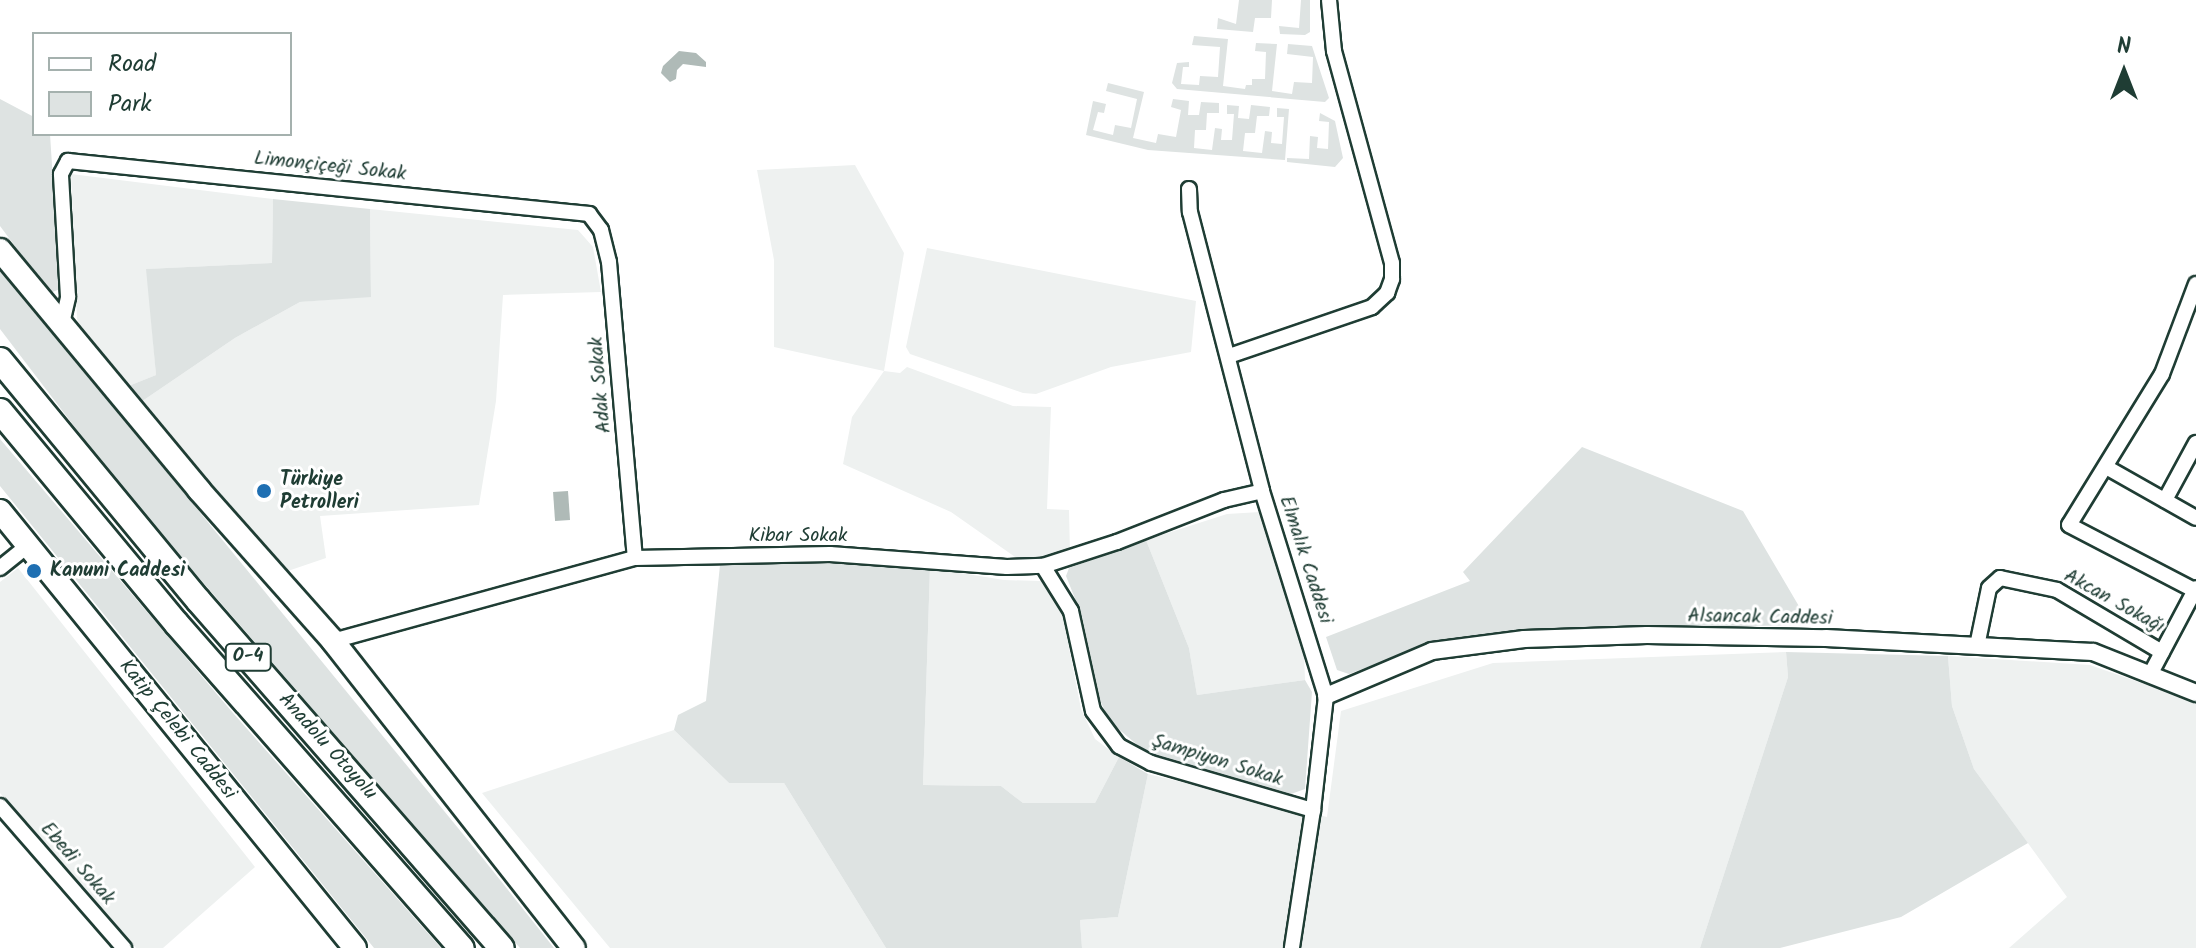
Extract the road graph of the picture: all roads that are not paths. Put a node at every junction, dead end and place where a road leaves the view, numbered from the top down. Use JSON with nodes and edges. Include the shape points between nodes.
{"nodes":[{"id":1,"x":1329,"y":0,"type":"edge"},
{"id":2,"x":1189,"y":189,"type":"dead end"},
{"id":3,"x":589,"y":214,"type":"joint"},
{"id":4,"x":0,"y":250,"type":"edge"},
{"id":5,"x":2196,"y":284,"type":"edge"},
{"id":6,"x":61,"y":328,"type":"junction"},
{"id":7,"x":1229,"y":356,"type":"junction"},
{"id":8,"x":0,"y":360,"type":"edge"},
{"id":9,"x":0,"y":411,"type":"edge"},
{"id":10,"x":2196,"y":443,"type":"edge"},
{"id":11,"x":2106,"y":467,"type":"junction"},
{"id":12,"x":1262,"y":491,"type":"junction"},
{"id":13,"x":2165,"y":500,"type":"junction"},
{"id":14,"x":0,"y":511,"type":"edge"},
{"id":15,"x":2196,"y":518,"type":"edge"},
{"id":16,"x":28,"y":545,"type":"junction"},
{"id":17,"x":635,"y":558,"type":"junction"},
{"id":18,"x":1043,"y":566,"type":"junction"},
{"id":19,"x":0,"y":568,"type":"edge"},
{"id":20,"x":2196,"y":590,"type":"edge"},
{"id":21,"x":333,"y":641,"type":"junction"},
{"id":22,"x":1977,"y":646,"type":"junction"},
{"id":23,"x":2162,"y":652,"type":"junction"},
{"id":24,"x":2151,"y":673,"type":"junction"},
{"id":25,"x":2196,"y":693,"type":"edge"},
{"id":26,"x":1326,"y":696,"type":"junction"},
{"id":27,"x":0,"y":806,"type":"edge"},
{"id":28,"x":1313,"y":810,"type":"junction"},
{"id":29,"x":124,"y":948,"type":"edge"},
{"id":30,"x":355,"y":948,"type":"edge"},
{"id":31,"x":462,"y":948,"type":"edge"},
{"id":32,"x":502,"y":948,"type":"edge"},
{"id":33,"x":574,"y":948,"type":"edge"},
{"id":34,"x":1292,"y":948,"type":"edge"}],
"edges":[{"from":1,"to":7,"type":"street","via":[[1334,51],[1392,279],[1387,293],[1372,307]]},
{"from":2,"to":7,"type":"street","name":"Elmalık Caddesi","via":[[1190,212]]},
{"from":3,"to":6,"type":"street","name":"Limonçiçeği Sokak","via":[[68,161],[61,174],[68,297]]},
{"from":3,"to":17,"type":"street","name":"Adak Sokak","via":[[601,230],[609,262]]},
{"from":4,"to":6,"type":"main road"},
{"from":5,"to":11,"type":"street","via":[[2162,374]]},
{"from":6,"to":21,"type":"main road"},
{"from":7,"to":12,"type":"street","name":"Elmalık Caddesi"},
{"from":8,"to":32,"type":"highway","name":"Anadolu Otoyolu","number":"O-4","via":[[198,600]]},
{"from":9,"to":31,"type":"highway","name":"Anadolu Otoyolu","number":"O-4","via":[[176,623]]},
{"from":10,"to":13,"type":"street"},
{"from":11,"to":13,"type":"street"},
{"from":11,"to":20,"type":"street","via":[[2069,525]]},
{"from":12,"to":18,"type":"street","name":"Kibar Sokak"},
{"from":12,"to":26,"type":"street","name":"Elmalık Caddesi"},
{"from":13,"to":15,"type":"street"},
{"from":14,"to":16,"type":"main road","name":"Katip Çelebi Caddesi"},
{"from":16,"to":19,"type":"street"},
{"from":16,"to":30,"type":"main road","name":"Katip Çelebi Caddesi"},
{"from":17,"to":18,"type":"street","name":"Kibar Sokak","via":[[830,554]]},
{"from":17,"to":21,"type":"street","name":"Kibar Sokak"},
{"from":18,"to":28,"type":"street","name":"Şampiyon Sokak","via":[[1071,611],[1093,711],[1119,746],[1151,763]]},
{"from":20,"to":23,"type":"street"},
{"from":21,"to":33,"type":"main road"},
{"from":22,"to":23,"type":"street","name":"Akcan Sokağı","via":[[1989,588],[2000,578],[2057,590]]},
{"from":22,"to":24,"type":"street","name":"Alsancak Caddesi","via":[[2093,652]]},
{"from":22,"to":26,"type":"street","name":"Alsancak Caddesi","via":[[1663,635],[1524,639],[1432,651]]},
{"from":23,"to":24,"type":"street"},
{"from":24,"to":25,"type":"street","name":"Alsancak Caddesi"},
{"from":26,"to":28,"type":"street","name":"Elmalık Caddesi"},
{"from":27,"to":29,"type":"street","name":"Ebedi Sokak"},
{"from":28,"to":34,"type":"street","name":"Elmalık Caddesi"}]}
